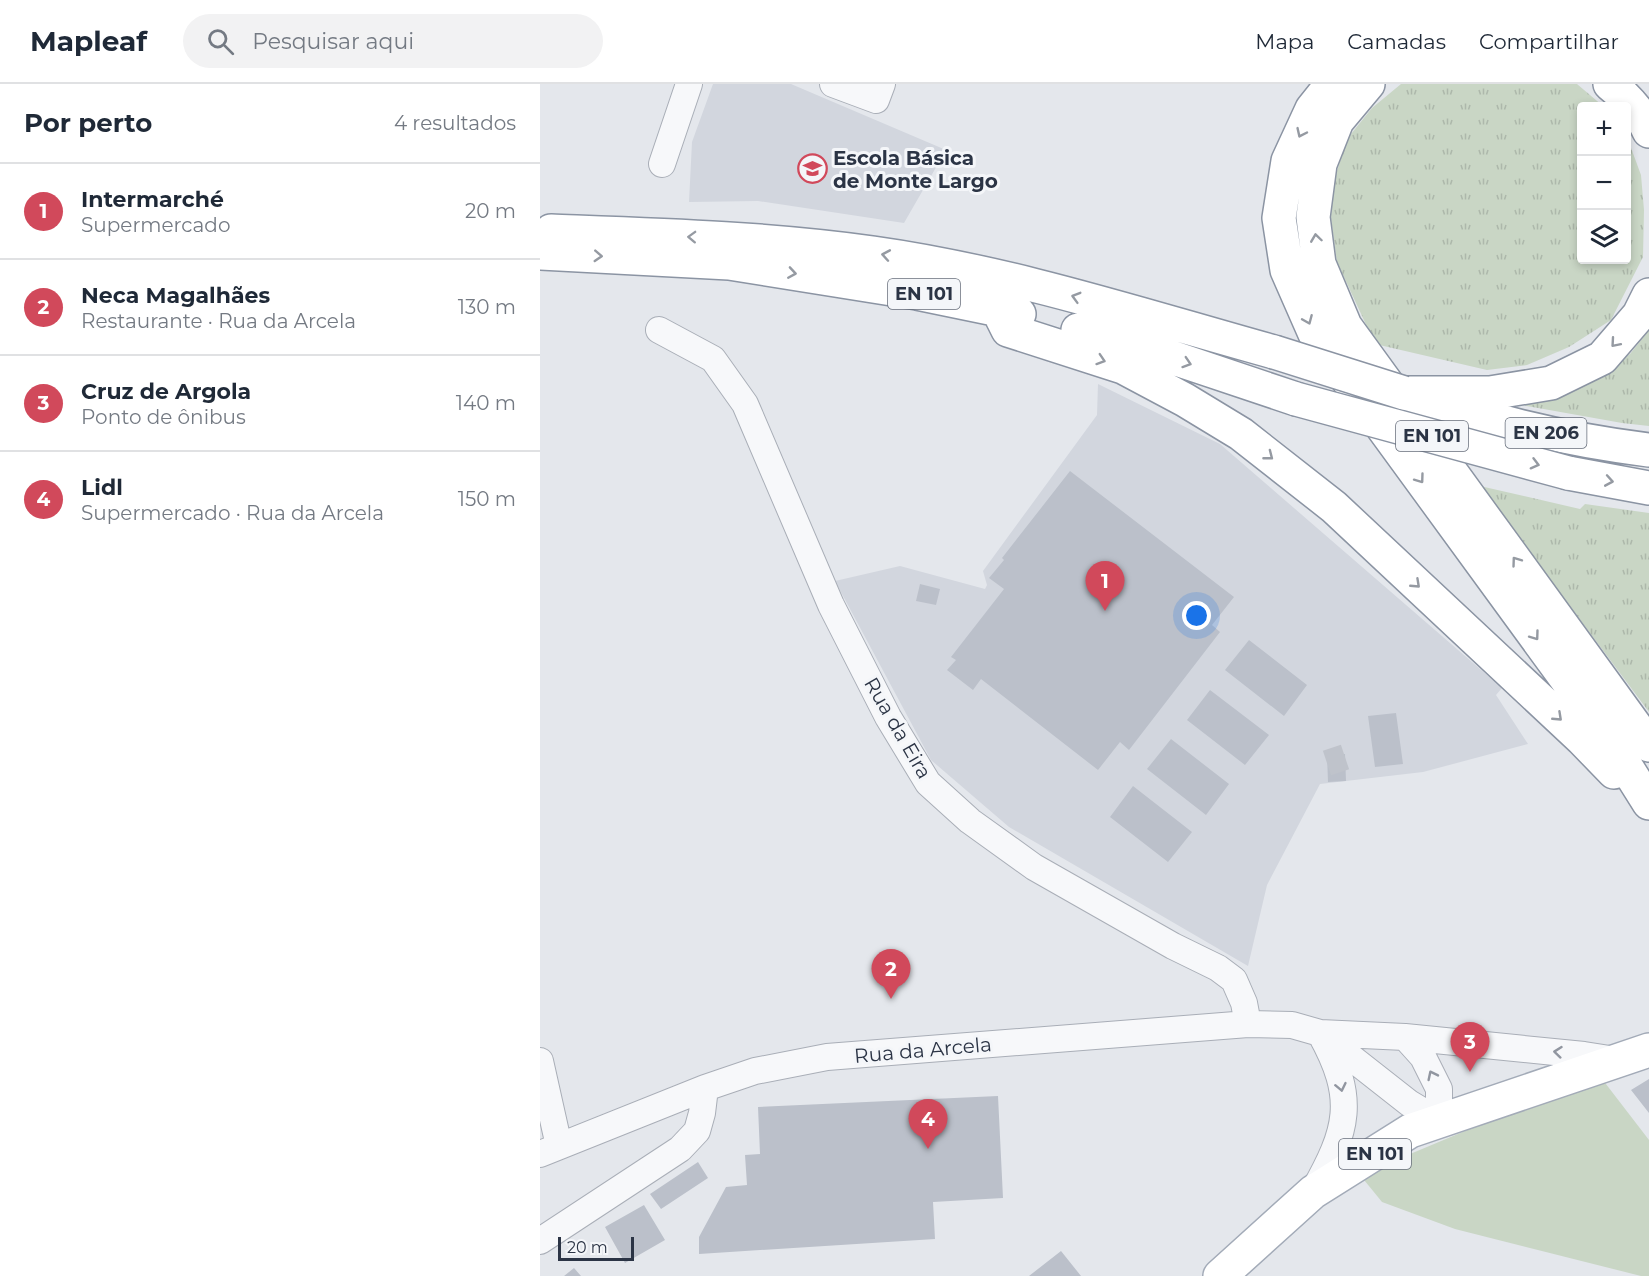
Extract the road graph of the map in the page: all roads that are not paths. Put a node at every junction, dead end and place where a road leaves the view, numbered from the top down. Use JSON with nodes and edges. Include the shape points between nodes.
{"nodes":[{"id":1,"x":689,"y":84,"type":"edge"},
{"id":2,"x":833,"y":84,"type":"edge"},
{"id":3,"x":882,"y":84,"type":"edge"},
{"id":4,"x":1332,"y":84,"type":"edge"},
{"id":5,"x":1368,"y":84,"type":"edge"},
{"id":6,"x":1610,"y":84,"type":"edge"},
{"id":7,"x":1649,"y":131,"type":"edge"},
{"id":8,"x":662,"y":164,"type":"dead end"},
{"id":9,"x":540,"y":231,"type":"edge"},
{"id":10,"x":540,"y":253,"type":"edge"},
{"id":11,"x":1649,"y":295,"type":"edge"},
{"id":12,"x":997,"y":308,"type":"junction"},
{"id":13,"x":659,"y":330,"type":"dead end"},
{"id":14,"x":1492,"y":407,"type":"junction"},
{"id":15,"x":1649,"y":450,"type":"edge"},
{"id":16,"x":1568,"y":473,"type":"joint"},
{"id":17,"x":1649,"y":488,"type":"edge"},
{"id":18,"x":1649,"y":745,"type":"edge"},
{"id":19,"x":1649,"y":803,"type":"edge"},
{"id":20,"x":1649,"y":808,"type":"edge"},
{"id":21,"x":1248,"y":1024,"type":"junction"},
{"id":22,"x":1320,"y":1033,"type":"junction"},
{"id":23,"x":1404,"y":1037,"type":"junction"},
{"id":24,"x":1649,"y":1050,"type":"edge"},
{"id":25,"x":540,"y":1060,"type":"edge"},
{"id":26,"x":1616,"y":1060,"type":"junction"},
{"id":27,"x":705,"y":1088,"type":"junction"},
{"id":28,"x":1439,"y":1121,"type":"junction"},
{"id":29,"x":550,"y":1150,"type":"edge"},
{"id":30,"x":1313,"y":1192,"type":"junction"},
{"id":31,"x":540,"y":1241,"type":"edge"},
{"id":32,"x":1220,"y":1276,"type":"edge"}],
"edges":[{"from":1,"to":8,"type":"street"},
{"from":2,"to":3,"type":"street","via":[[876,100]]},
{"from":4,"to":19,"type":"main road","one_way":true,"via":[[1312,109],[1287,161],[1280,219],[1287,270],[1316,336],[1600,725]]},
{"from":18,"to":5,"type":"main road","one_way":true,"via":[[1345,326],[1319,264],[1313,217],[1320,164],[1337,121]]},
{"from":6,"to":7,"type":"main road","via":[[1644,120]]},
{"from":14,"to":9,"type":"main road","number":"EN 101","one_way":true,"bridge":true,"via":[[1404,393],[1274,352],[1007,278],[873,253],[736,239]]},
{"from":10,"to":12,"type":"main road","number":"EN 101","one_way":true,"via":[[729,263]]},
{"from":11,"to":14,"type":"main road","one_way":true,"via":[[1640,315],[1602,358]]},
{"from":12,"to":16,"type":"main road","number":"EN 101","one_way":true,"bridge":true,"via":[[1131,344],[1296,399]]},
{"from":12,"to":20,"type":"main road","one_way":true,"via":[[1008,330],[1124,367],[1241,434],[1334,507]]},
{"from":13,"to":21,"type":"street","name":"Rua da Eira","via":[[713,359],[745,404],[831,604],[888,717],[928,783],[970,821],[1034,867],[1234,980]]},
{"from":14,"to":15,"type":"main road","number":"EN 206","via":[[1577,440]]},
{"from":16,"to":17,"type":"main road","number":"EN 206","one_way":true},
{"from":21,"to":22,"type":"street","name":"Rua da Arcela","via":[[1292,1025]]},
{"from":21,"to":27,"type":"street","name":"Rua da Arcela","via":[[827,1057],[755,1071]]},
{"from":22,"to":23,"type":"street"},
{"from":22,"to":28,"type":"street","via":[[1409,1103]]},
{"from":22,"to":30,"type":"street","one_way":true,"via":[[1335,1060],[1344,1095],[1343,1129]]},
{"from":26,"to":23,"type":"street","one_way":true},
{"from":28,"to":23,"type":"street","one_way":true,"via":[[1439,1089],[1423,1057]]},
{"from":24,"to":26,"type":"main road","number":"EN 101"},
{"from":25,"to":29,"type":"street"},
{"from":26,"to":28,"type":"main road","number":"EN 101"},
{"from":27,"to":29,"type":"street","name":"Rua da Arcela"},
{"from":27,"to":31,"type":"street","via":[[697,1131],[680,1149]]},
{"from":28,"to":30,"type":"main road","number":"EN 101","via":[[1410,1131]]},
{"from":30,"to":32,"type":"main road","number":"EN 101"}]}
